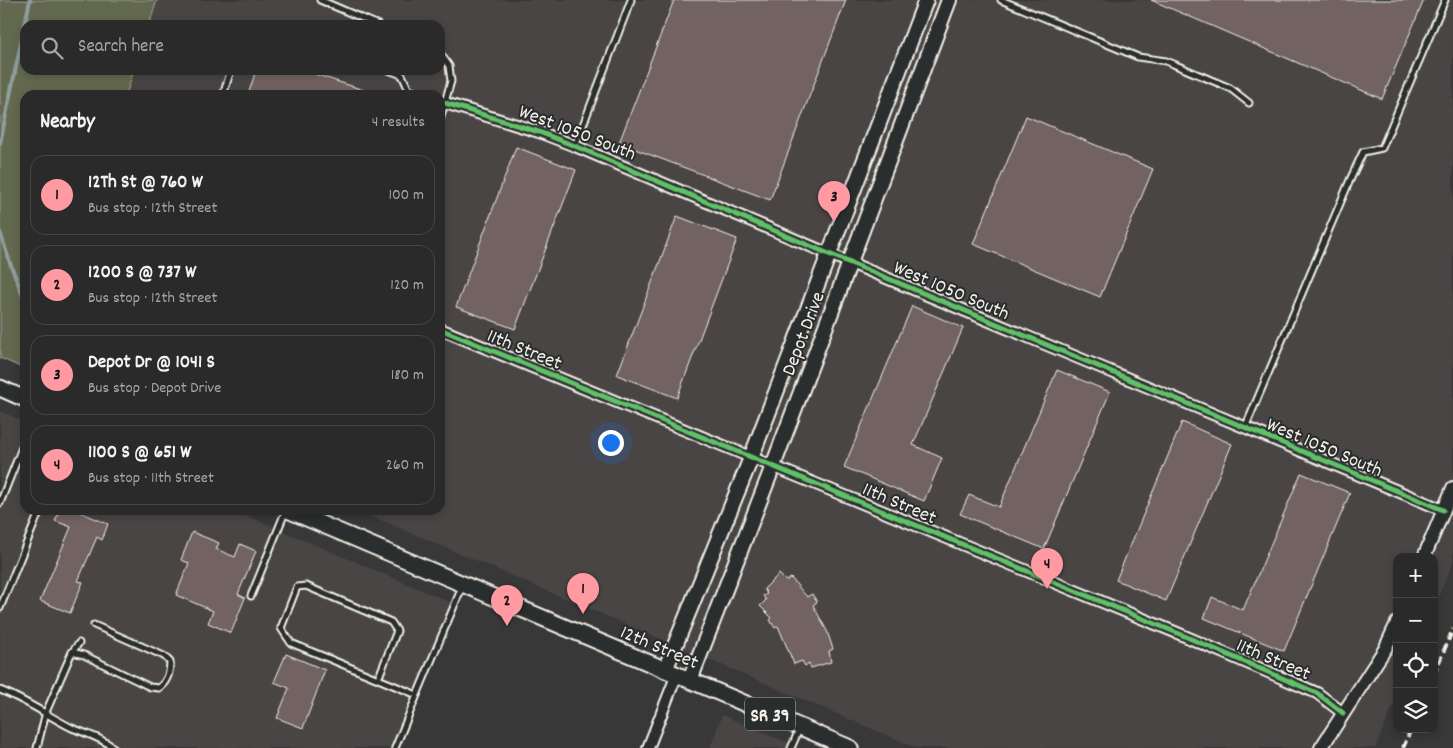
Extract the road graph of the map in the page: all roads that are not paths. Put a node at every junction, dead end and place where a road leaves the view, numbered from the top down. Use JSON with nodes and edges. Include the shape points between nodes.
{"nodes":[{"id":1,"x":320,"y":0,"type":"edge"},
{"id":2,"x":631,"y":0,"type":"edge"},
{"id":3,"x":926,"y":0,"type":"edge"},
{"id":4,"x":949,"y":0,"type":"edge"},
{"id":5,"x":1001,"y":0,"type":"edge"},
{"id":6,"x":1445,"y":0,"type":"edge"},
{"id":7,"x":366,"y":20,"type":"edge"},
{"id":8,"x":445,"y":60,"type":"edge"},
{"id":9,"x":229,"y":75,"type":"edge"},
{"id":10,"x":402,"y":75,"type":"edge"},
{"id":11,"x":224,"y":90,"type":"edge"},
{"id":12,"x":408,"y":90,"type":"edge"},
{"id":13,"x":445,"y":96,"type":"edge"},
{"id":14,"x":445,"y":103,"type":"edge"},
{"id":15,"x":1249,"y":103,"type":"dead end"},
{"id":16,"x":575,"y":146,"type":"junction"},
{"id":17,"x":829,"y":254,"type":"junction"},
{"id":18,"x":850,"y":263,"type":"junction"},
{"id":19,"x":445,"y":331,"type":"edge"},
{"id":20,"x":0,"y":388,"type":"edge"},
{"id":21,"x":20,"y":396,"type":"edge"},
{"id":22,"x":1245,"y":428,"type":"junction"},
{"id":23,"x":20,"y":454,"type":"edge"},
{"id":24,"x":751,"y":458,"type":"junction"},
{"id":25,"x":773,"y":466,"type":"junction"},
{"id":26,"x":1453,"y":488,"type":"edge"},
{"id":27,"x":0,"y":503,"type":"edge"},
{"id":28,"x":1444,"y":510,"type":"junction"},
{"id":29,"x":38,"y":515,"type":"edge"},
{"id":30,"x":285,"y":515,"type":"edge"},
{"id":31,"x":312,"y":515,"type":"edge"},
{"id":32,"x":1426,"y":553,"type":"edge"},
{"id":33,"x":463,"y":584,"type":"junction"},
{"id":34,"x":251,"y":596,"type":"dead end"},
{"id":35,"x":0,"y":608,"type":"edge"},
{"id":36,"x":94,"y":625,"type":"dead end"},
{"id":37,"x":1393,"y":632,"type":"edge"},
{"id":38,"x":79,"y":643,"type":"dead end"},
{"id":39,"x":72,"y":652,"type":"junction"},
{"id":40,"x":677,"y":675,"type":"junction"},
{"id":41,"x":378,"y":679,"type":"junction"},
{"id":42,"x":0,"y":690,"type":"edge"},
{"id":43,"x":417,"y":695,"type":"junction"},
{"id":44,"x":46,"y":712,"type":"junction"},
{"id":45,"x":1343,"y":713,"type":"junction"},
{"id":46,"x":801,"y":727,"type":"junction"},
{"id":47,"x":37,"y":748,"type":"edge"},
{"id":48,"x":114,"y":748,"type":"edge"},
{"id":49,"x":395,"y":748,"type":"edge"},
{"id":50,"x":648,"y":748,"type":"edge"},
{"id":51,"x":791,"y":748,"type":"edge"},
{"id":52,"x":850,"y":748,"type":"edge"},
{"id":53,"x":1321,"y":748,"type":"edge"}],
"edges":[{"from":1,"to":7,"type":"lane"},
{"from":2,"to":16,"type":"lane"},
{"from":3,"to":17,"type":"main road","name":"Depot Drive"},
{"from":4,"to":18,"type":"main road","name":"Depot Drive"},
{"from":5,"to":15,"type":"lane","via":[[1138,58],[1166,61],[1230,88]]},
{"from":6,"to":22,"type":"lane","via":[[1382,148],[1363,152]]},
{"from":8,"to":13,"type":"lane","via":[[450,66],[451,80]]},
{"from":9,"to":11,"type":"lane"},
{"from":10,"to":12,"type":"lane"},
{"from":14,"to":16,"type":"street","name":"West 1050 South"},
{"from":16,"to":17,"type":"street","name":"West 1050 South"},
{"from":17,"to":18,"type":"street","name":"West 1050 South"},
{"from":17,"to":24,"type":"main road","name":"Depot Drive"},
{"from":18,"to":22,"type":"street","name":"West 1050 South"},
{"from":18,"to":25,"type":"main road","name":"Depot Drive"},
{"from":19,"to":24,"type":"street","name":"11th Street"},
{"from":20,"to":21,"type":"main road"},
{"from":22,"to":28,"type":"street","name":"West 1050 South"},
{"from":23,"to":27,"type":"lane"},
{"from":24,"to":25,"type":"street","name":"11th Street"},
{"from":24,"to":40,"type":"main road","name":"Depot Drive"},
{"from":25,"to":40,"type":"main road","name":"Depot Drive"},
{"from":25,"to":45,"type":"street","name":"11th Street","via":[[1292,682],[1316,693]]},
{"from":26,"to":28,"type":"street"},
{"from":28,"to":32,"type":"street"},
{"from":29,"to":35,"type":"lane"},
{"from":30,"to":34,"type":"lane"},
{"from":31,"to":33,"type":"main road","name":"12th Street","number":"SR 39"},
{"from":33,"to":40,"type":"main road","name":"12th Street","number":"SR 39"},
{"from":33,"to":43,"type":"lane"},
{"from":36,"to":39,"type":"lane","via":[[164,656],[170,662],[170,670],[164,685],[150,687]]},
{"from":37,"to":45,"type":"street"},
{"from":38,"to":39,"type":"lane"},
{"from":39,"to":44,"type":"lane"},
{"from":40,"to":46,"type":"main road","name":"12th Street","number":"SR 39"},
{"from":40,"to":50,"type":"street","name":"Depot Drive"},
{"from":41,"to":41,"type":"lane","via":[[291,643],[281,628],[297,587],[306,586],[390,622],[397,631]]},
{"from":41,"to":43,"type":"lane"},
{"from":42,"to":44,"type":"lane"},
{"from":43,"to":49,"type":"lane"},
{"from":44,"to":47,"type":"lane"},
{"from":44,"to":48,"type":"lane"},
{"from":45,"to":53,"type":"street"},
{"from":46,"to":51,"type":"lane"},
{"from":46,"to":52,"type":"main road","name":"12th Street","number":"SR 39"}]}
